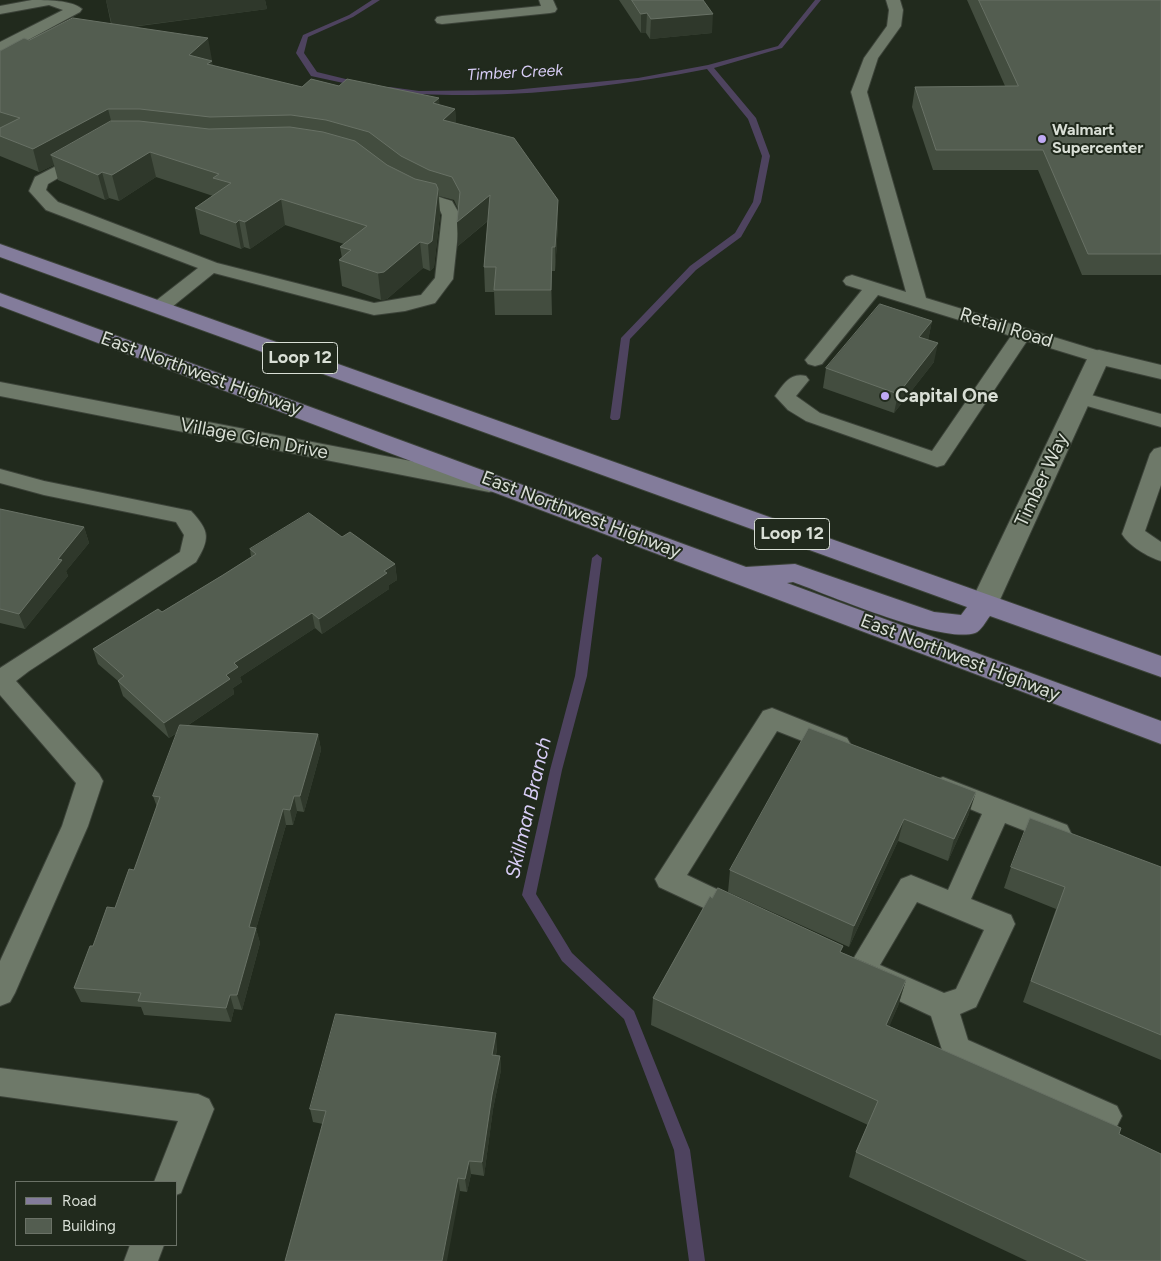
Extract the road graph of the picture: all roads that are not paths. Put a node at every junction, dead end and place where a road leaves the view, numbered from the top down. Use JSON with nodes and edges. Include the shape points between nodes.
{"nodes":[{"id":1,"x":546,"y":0,"type":"edge"},
{"id":2,"x":893,"y":0,"type":"edge"},
{"id":3,"x":0,"y":10,"type":"edge"},
{"id":4,"x":442,"y":20,"type":"dead end"},
{"id":5,"x":0,"y":47,"type":"edge"},
{"id":6,"x":98,"y":148,"type":"edge"},
{"id":7,"x":396,"y":185,"type":"edge"},
{"id":8,"x":0,"y":250,"type":"edge"},
{"id":9,"x":211,"y":267,"type":"junction"},
{"id":10,"x":852,"y":281,"type":"dead end"},
{"id":11,"x":874,"y":288,"type":"junction"},
{"id":12,"x":0,"y":299,"type":"edge"},
{"id":13,"x":918,"y":302,"type":"junction"},
{"id":14,"x":160,"y":307,"type":"junction"},
{"id":15,"x":1023,"y":333,"type":"junction"},
{"id":16,"x":1099,"y":357,"type":"junction"},
{"id":17,"x":815,"y":360,"type":"dead end"},
{"id":18,"x":1161,"y":372,"type":"edge"},
{"id":19,"x":798,"y":380,"type":"dead end"},
{"id":20,"x":0,"y":389,"type":"edge"},
{"id":21,"x":1080,"y":398,"type":"junction"},
{"id":22,"x":1161,"y":421,"type":"edge"},
{"id":23,"x":1161,"y":454,"type":"edge"},
{"id":24,"x":0,"y":476,"type":"edge"},
{"id":25,"x":508,"y":488,"type":"junction"},
{"id":26,"x":1161,"y":552,"type":"edge"},
{"id":27,"x":742,"y":576,"type":"junction"},
{"id":28,"x":984,"y":604,"type":"junction"},
{"id":29,"x":1161,"y":667,"type":"edge"},
{"id":30,"x":0,"y":680,"type":"edge"},
{"id":31,"x":1161,"y":733,"type":"edge"},
{"id":32,"x":864,"y":755,"type":"edge"},
{"id":33,"x":919,"y":778,"type":"edge"},
{"id":34,"x":998,"y":810,"type":"junction"},
{"id":35,"x":1080,"y":842,"type":"edge"},
{"id":36,"x":955,"y":905,"type":"junction"},
{"id":37,"x":757,"y":920,"type":"edge"},
{"id":38,"x":836,"y":958,"type":"edge"},
{"id":39,"x":862,"y":970,"type":"junction"},
{"id":40,"x":0,"y":993,"type":"edge"},
{"id":41,"x":943,"y":1007,"type":"junction"},
{"id":42,"x":0,"y":1082,"type":"edge"},
{"id":43,"x":1106,"y":1116,"type":"dead end"},
{"id":44,"x":170,"y":1181,"type":"edge"},
{"id":45,"x":147,"y":1246,"type":"edge"},
{"id":46,"x":141,"y":1261,"type":"edge"}],
"edges":[{"from":1,"to":4,"type":"lane","via":[[550,9]]},
{"from":2,"to":13,"type":"lane","via":[[897,11],[896,26],[871,58],[859,92]]},
{"from":3,"to":5,"type":"lane","via":[[50,1],[75,9]]},
{"from":6,"to":9,"type":"lane","via":[[41,181],[37,192],[52,206]]},
{"from":7,"to":9,"type":"lane","via":[[424,199],[446,205],[451,215],[444,279],[428,299],[374,309]]},
{"from":8,"to":14,"type":"main road","number":"Loop 12"},
{"from":9,"to":14,"type":"lane"},
{"from":10,"to":11,"type":"lane","name":"Retail Road"},
{"from":11,"to":13,"type":"lane","name":"Retail Road"},
{"from":11,"to":17,"type":"lane"},
{"from":12,"to":25,"type":"main road","name":"East Northwest Highway","number":"Loop 12"},
{"from":13,"to":15,"type":"lane","name":"Retail Road"},
{"from":14,"to":28,"type":"main road","number":"Loop 12"},
{"from":15,"to":16,"type":"lane","name":"Retail Road"},
{"from":15,"to":19,"type":"lane","via":[[937,460],[813,417],[785,396]]},
{"from":16,"to":18,"type":"street","name":"Retail Road"},
{"from":16,"to":21,"type":"street","name":"Timber Way"},
{"from":20,"to":25,"type":"street","name":"Village Glen Drive"},
{"from":21,"to":22,"type":"lane"},
{"from":21,"to":28,"type":"street","name":"Timber Way"},
{"from":23,"to":26,"type":"lane","via":[[1133,534]]},
{"from":24,"to":30,"type":"lane","via":[[183,516],[197,535],[188,557]]},
{"from":25,"to":27,"type":"main road","name":"East Northwest Highway","number":"Loop 12"},
{"from":27,"to":28,"type":"main road","via":[[795,573],[932,622],[968,625]]},
{"from":27,"to":31,"type":"main road","name":"East Northwest Highway","number":"Loop 12"},
{"from":28,"to":29,"type":"main road","number":"Loop 12"},
{"from":30,"to":40,"type":"lane","via":[[90,781],[68,842]]},
{"from":32,"to":37,"type":"lane","via":[[772,718],[669,879]]},
{"from":33,"to":34,"type":"lane"},
{"from":34,"to":35,"type":"lane"},
{"from":34,"to":36,"type":"lane"},
{"from":36,"to":39,"type":"lane","via":[[912,887]]},
{"from":36,"to":41,"type":"lane","via":[[1001,924],[966,998]]},
{"from":38,"to":39,"type":"lane"},
{"from":39,"to":41,"type":"lane"},
{"from":41,"to":43,"type":"lane","via":[[956,1049]]},
{"from":42,"to":44,"type":"lane","via":[[198,1110]]},
{"from":45,"to":46,"type":"lane"}]}
